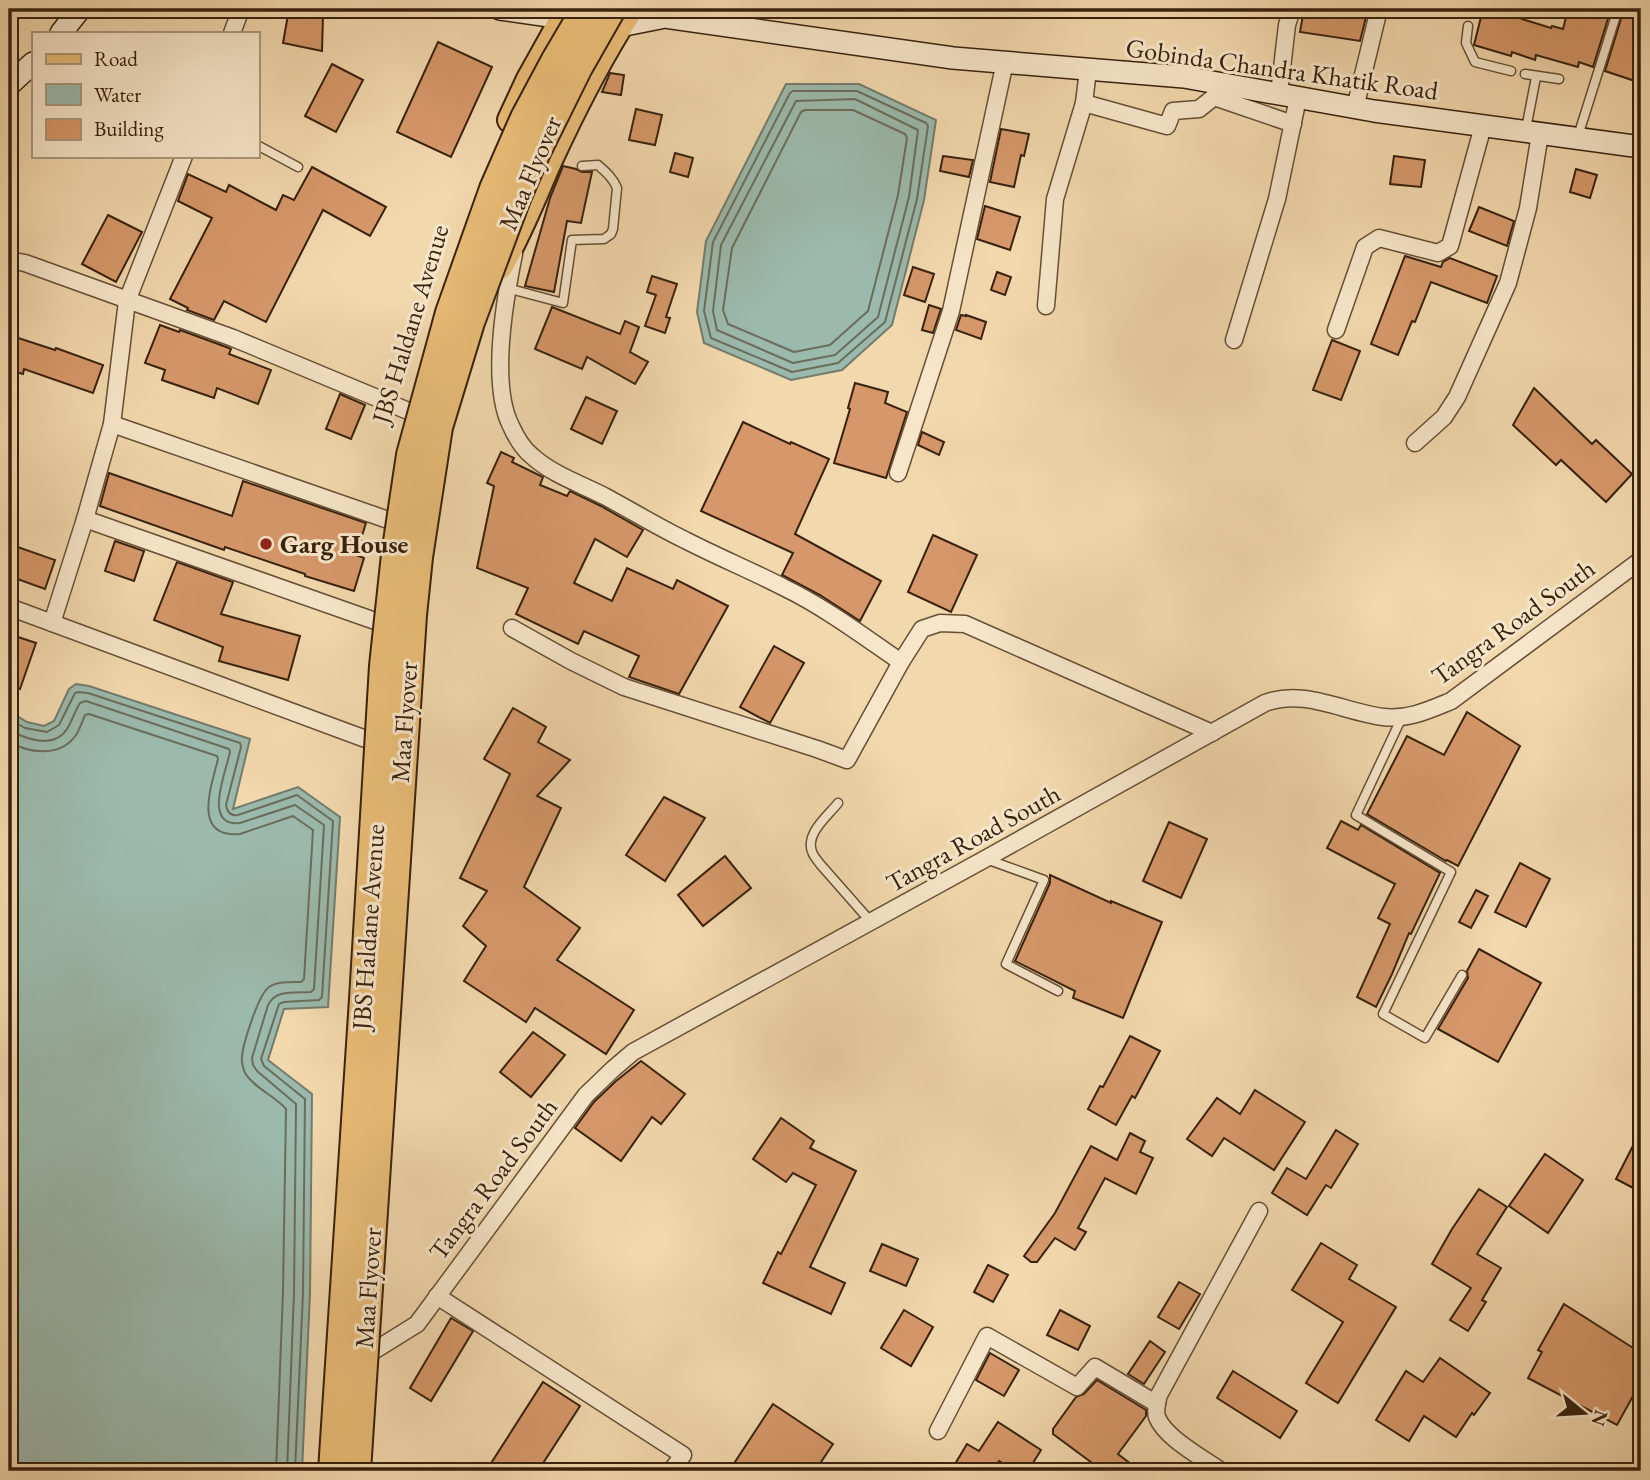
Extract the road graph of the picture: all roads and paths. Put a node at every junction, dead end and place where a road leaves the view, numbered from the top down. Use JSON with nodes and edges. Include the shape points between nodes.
{"nodes":[{"id":1,"x":80,"y":9,"type":"edge"},
{"id":2,"x":241,"y":9,"type":"edge"},
{"id":3,"x":499,"y":9,"type":"edge"},
{"id":4,"x":1292,"y":9,"type":"edge"},
{"id":5,"x":1379,"y":9,"type":"edge"},
{"id":6,"x":1618,"y":9,"type":"edge"},
{"id":7,"x":572,"y":12,"type":"edge"},
{"id":8,"x":660,"y":13,"type":"edge"},
{"id":9,"x":620,"y":15,"type":"edge"},
{"id":10,"x":1468,"y":26,"type":"dead end"},
{"id":11,"x":62,"y":32,"type":"edge"},
{"id":12,"x":232,"y":32,"type":"edge"},
{"id":13,"x":1005,"y":62,"type":"junction"},
{"id":14,"x":32,"y":63,"type":"edge"},
{"id":15,"x":1088,"y":70,"type":"junction"},
{"id":16,"x":1511,"y":71,"type":"dead end"},
{"id":17,"x":1525,"y":74,"type":"dead end"},
{"id":18,"x":1536,"y":77,"type":"junction"},
{"id":19,"x":1559,"y":79,"type":"dead end"},
{"id":20,"x":9,"y":85,"type":"edge"},
{"id":21,"x":1289,"y":96,"type":"junction"},
{"id":22,"x":1084,"y":103,"type":"junction"},
{"id":23,"x":1355,"y":108,"type":"junction"},
{"id":24,"x":1293,"y":124,"type":"junction"},
{"id":25,"x":1483,"y":126,"type":"junction"},
{"id":26,"x":1533,"y":133,"type":"junction"},
{"id":27,"x":1577,"y":139,"type":"junction"},
{"id":28,"x":259,"y":146,"type":"edge"},
{"id":29,"x":1640,"y":151,"type":"edge"},
{"id":30,"x":183,"y":158,"type":"edge"},
{"id":31,"x":582,"y":166,"type":"dead end"},
{"id":32,"x":298,"y":167,"type":"dead end"},
{"id":33,"x":517,"y":237,"type":"junction"},
{"id":34,"x":9,"y":260,"type":"edge"},
{"id":35,"x":508,"y":288,"type":"junction"},
{"id":36,"x":127,"y":301,"type":"junction"},
{"id":37,"x":1046,"y":306,"type":"dead end"},
{"id":38,"x":1336,"y":330,"type":"dead end"},
{"id":39,"x":1234,"y":340,"type":"dead end"},
{"id":40,"x":413,"y":413,"type":"junction"},
{"id":41,"x":112,"y":424,"type":"junction"},
{"id":42,"x":1415,"y":443,"type":"dead end"},
{"id":43,"x":898,"y":473,"type":"dead end"},
{"id":44,"x":85,"y":519,"type":"junction"},
{"id":45,"x":391,"y":521,"type":"junction"},
{"id":46,"x":1641,"y":560,"type":"edge"},
{"id":47,"x":9,"y":607,"type":"edge"},
{"id":48,"x":378,"y":622,"type":"junction"},
{"id":49,"x":52,"y":623,"type":"junction"},
{"id":50,"x":512,"y":628,"type":"dead end"},
{"id":51,"x":901,"y":662,"type":"junction"},
{"id":52,"x":1402,"y":717,"type":"junction"},
{"id":53,"x":1212,"y":733,"type":"junction"},
{"id":54,"x":371,"y":741,"type":"junction"},
{"id":55,"x":838,"y":803,"type":"dead end"},
{"id":56,"x":985,"y":859,"type":"junction"},
{"id":57,"x":871,"y":922,"type":"junction"},
{"id":58,"x":1462,"y":975,"type":"dead end"},
{"id":59,"x":1058,"y":991,"type":"dead end"},
{"id":60,"x":1259,"y":1211,"type":"dead end"},
{"id":61,"x":437,"y":1296,"type":"junction"},
{"id":62,"x":334,"y":1350,"type":"junction"},
{"id":63,"x":372,"y":1352,"type":"junction"},
{"id":64,"x":1157,"y":1404,"type":"junction"},
{"id":65,"x":938,"y":1431,"type":"dead end"},
{"id":66,"x":324,"y":1471,"type":"edge"},
{"id":67,"x":333,"y":1471,"type":"edge"},
{"id":68,"x":356,"y":1471,"type":"edge"},
{"id":69,"x":364,"y":1471,"type":"edge"},
{"id":70,"x":671,"y":1471,"type":"edge"},
{"id":71,"x":1221,"y":1471,"type":"edge"}],
"edges":[{"from":1,"to":11,"type":"main road"},
{"from":2,"to":12,"type":"street"},
{"from":3,"to":7,"type":"main road","name":"Gobinda Chandra Khatik Road"},
{"from":4,"to":21,"type":"street","via":[[1287,25]]},
{"from":5,"to":23,"type":"street"},
{"from":6,"to":27,"type":"lane"},
{"from":7,"to":9,"type":"main road","name":"Gobinda Chandra Khatik Road"},
{"from":7,"to":40,"type":"main road","name":"JBS Haldane Avenue","via":[[529,79],[492,160],[431,338]]},
{"from":7,"to":67,"type":"highway","name":"Maa Flyover","bridge":true,"via":[[556,60],[494,189],[450,313],[411,455],[384,666]]},
{"from":8,"to":9,"type":"main road","name":"Gobinda Chandra Khatik Road"},
{"from":8,"to":13,"type":"main road","name":"Gobinda Chandra Khatik Road"},
{"from":9,"to":33,"type":"main road","name":"JBS Haldane Avenue"},
{"from":9,"to":68,"type":"highway","name":"Maa Flyover","bridge":true,"via":[[572,79],[536,152],[470,323],[438,426],[412,615]]},
{"from":10,"to":16,"type":"lane","via":[[1466,43],[1475,62]]},
{"from":13,"to":15,"type":"main road","name":"Gobinda Chandra Khatik Road"},
{"from":13,"to":43,"type":"street","via":[[951,311]]},
{"from":14,"to":20,"type":"main road"},
{"from":15,"to":21,"type":"main road","name":"Gobinda Chandra Khatik Road","via":[[1184,78]]},
{"from":15,"to":22,"type":"street"},
{"from":17,"to":18,"type":"lane"},
{"from":18,"to":19,"type":"lane"},
{"from":18,"to":26,"type":"lane"},
{"from":21,"to":23,"type":"main road","name":"Gobinda Chandra Khatik Road"},
{"from":21,"to":24,"type":"street"},
{"from":22,"to":24,"type":"street","via":[[1167,126],[1173,111],[1199,109],[1214,97]]},
{"from":22,"to":37,"type":"street","via":[[1055,199]]},
{"from":23,"to":25,"type":"main road","name":"Gobinda Chandra Khatik Road"},
{"from":24,"to":39,"type":"street","via":[[1277,199]]},
{"from":25,"to":26,"type":"main road","name":"Gobinda Chandra Khatik Road"},
{"from":25,"to":38,"type":"street","via":[[1450,246],[1438,253],[1379,238],[1365,247]]},
{"from":26,"to":27,"type":"main road","name":"Gobinda Chandra Khatik Road"},
{"from":26,"to":42,"type":"street","via":[[1528,208],[1508,283],[1457,397],[1444,417]]},
{"from":27,"to":29,"type":"main road","name":"Gobinda Chandra Khatik Road"},
{"from":28,"to":32,"type":"lane"},
{"from":30,"to":36,"type":"street"},
{"from":31,"to":35,"type":"lane","via":[[598,165],[617,188],[611,234],[604,239],[572,240],[563,303]]},
{"from":33,"to":35,"type":"street"},
{"from":33,"to":63,"type":"main road","name":"JBS Haldane Avenue","via":[[496,274],[464,372],[431,522],[409,752]]},
{"from":34,"to":36,"type":"street"},
{"from":35,"to":51,"type":"street","via":[[502,394],[509,424],[526,451],[684,540],[785,587]]},
{"from":36,"to":40,"type":"street","via":[[233,338]]},
{"from":36,"to":41,"type":"street"},
{"from":40,"to":45,"type":"main road","name":"JBS Haldane Avenue"},
{"from":41,"to":44,"type":"street"},
{"from":41,"to":45,"type":"street"},
{"from":44,"to":48,"type":"street"},
{"from":44,"to":49,"type":"street"},
{"from":45,"to":48,"type":"main road","name":"JBS Haldane Avenue"},
{"from":46,"to":52,"type":"street","name":"Tangra Road South","via":[[1451,701]]},
{"from":47,"to":49,"type":"street"},
{"from":48,"to":54,"type":"main road","name":"JBS Haldane Avenue"},
{"from":49,"to":54,"type":"street"},
{"from":50,"to":51,"type":"street","via":[[624,687],[847,760]]},
{"from":51,"to":53,"type":"street","via":[[922,629],[940,623],[965,624]]},
{"from":52,"to":53,"type":"street","name":"Tangra Road South","via":[[1295,697],[1278,698]]},
{"from":52,"to":58,"type":"lane","via":[[1356,815],[1451,872],[1383,1014],[1425,1038]]},
{"from":53,"to":56,"type":"street","name":"Tangra Road South"},
{"from":54,"to":62,"type":"main road","name":"JBS Haldane Avenue"},
{"from":55,"to":57,"type":"lane","via":[[814,832],[811,848]]},
{"from":56,"to":57,"type":"street","name":"Tangra Road South"},
{"from":56,"to":59,"type":"lane","via":[[1044,880],[1006,964]]},
{"from":57,"to":61,"type":"street","name":"Tangra Road South","via":[[653,1040],[613,1069],[586,1095]]},
{"from":60,"to":64,"type":"street"},
{"from":61,"to":63,"type":"street","name":"Tangra Road South","via":[[417,1324]]},
{"from":61,"to":70,"type":"street","via":[[683,1455]]},
{"from":62,"to":63,"type":"street"},
{"from":62,"to":66,"type":"main road","name":"JBS Haldane Avenue"},
{"from":63,"to":69,"type":"main road","name":"JBS Haldane Avenue"},
{"from":64,"to":65,"type":"street","via":[[1095,1367],[1077,1387],[987,1336]]},
{"from":64,"to":71,"type":"street","via":[[1164,1428]]}]}
